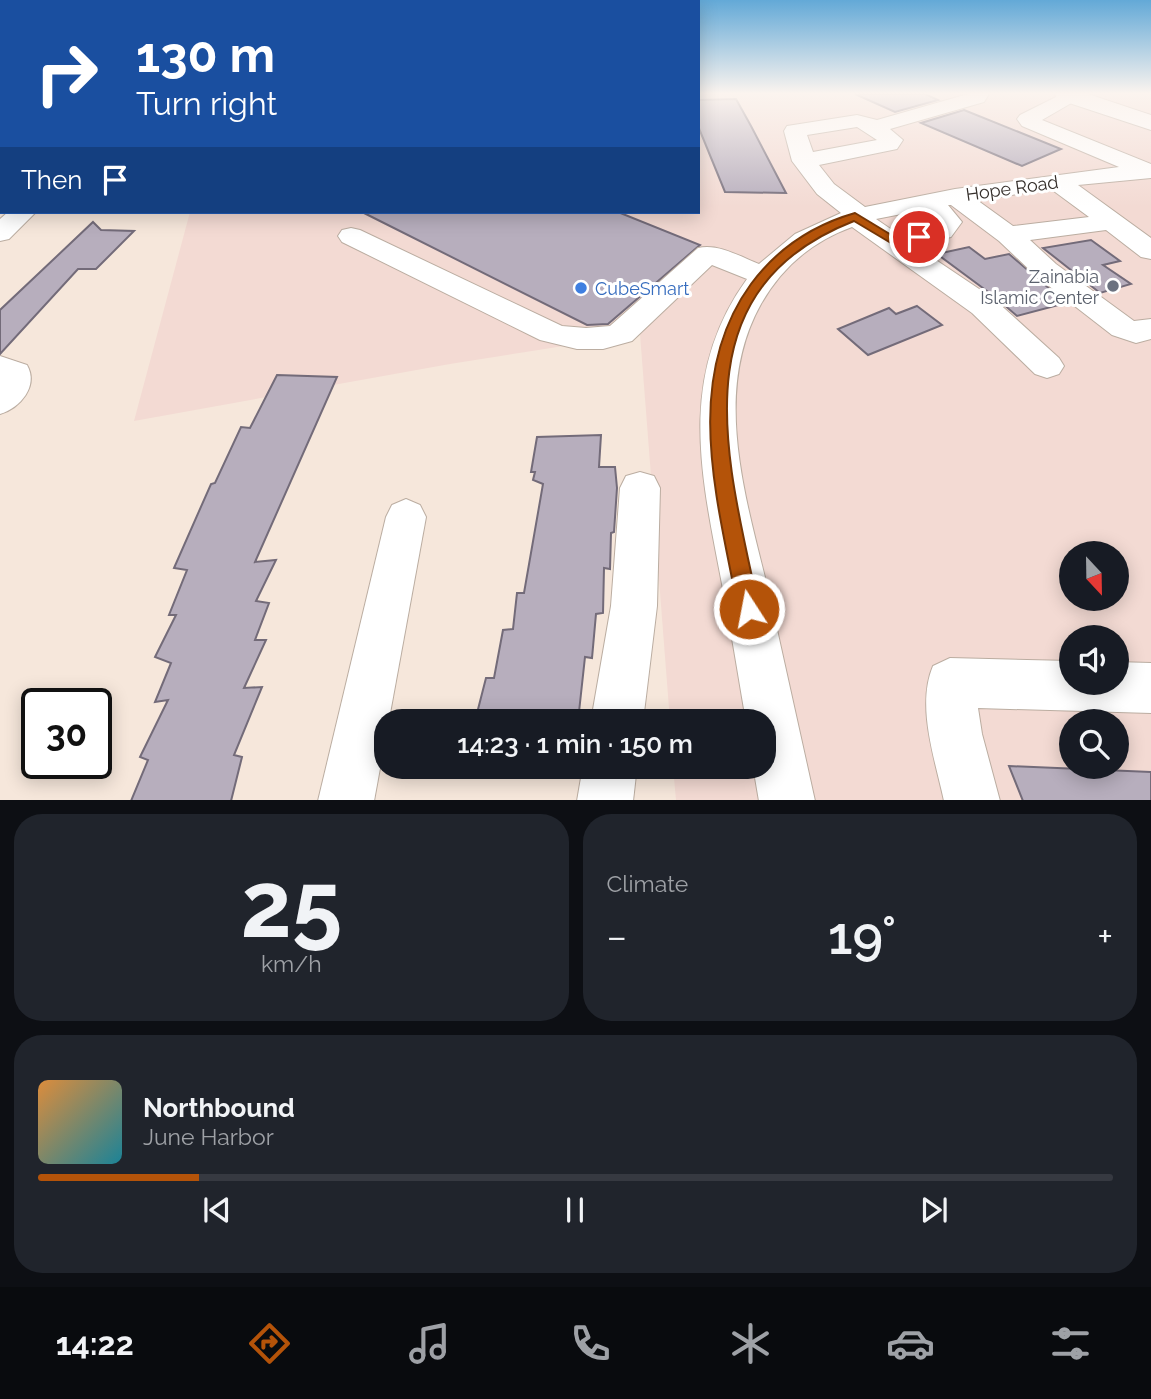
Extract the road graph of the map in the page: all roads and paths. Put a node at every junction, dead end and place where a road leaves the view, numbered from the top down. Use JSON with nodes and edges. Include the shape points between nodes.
{"nodes":[{"id":1,"x":795,"y":131,"type":"edge"},
{"id":2,"x":879,"y":131,"type":"edge"},
{"id":3,"x":1052,"y":131,"type":"edge"},
{"id":4,"x":803,"y":161,"type":"junction"},
{"id":5,"x":1150,"y":171,"type":"edge"},
{"id":6,"x":1056,"y":181,"type":"junction"},
{"id":7,"x":941,"y":198,"type":"junction"},
{"id":8,"x":21,"y":214,"type":"edge"},
{"id":9,"x":858,"y":216,"type":"junction"},
{"id":10,"x":1112,"y":222,"type":"junction"},
{"id":11,"x":0,"y":233,"type":"edge"},
{"id":12,"x":1008,"y":235,"type":"junction"},
{"id":13,"x":351,"y":236,"type":"dead end"},
{"id":14,"x":896,"y":243,"type":"junction"},
{"id":15,"x":1151,"y":251,"type":"edge"},
{"id":16,"x":764,"y":275,"type":"junction"},
{"id":17,"x":1151,"y":329,"type":"edge"},
{"id":18,"x":1047,"y":366,"type":"dead end"},
{"id":19,"x":0,"y":368,"type":"edge"},
{"id":20,"x":0,"y":401,"type":"edge"},
{"id":21,"x":640,"y":488,"type":"dead end"},
{"id":22,"x":406,"y":517,"type":"dead end"},
{"id":23,"x":1151,"y":688,"type":"edge"},
{"id":24,"x":619,"y":709,"type":"edge"},
{"id":25,"x":608,"y":779,"type":"edge"},
{"id":26,"x":346,"y":800,"type":"edge"},
{"id":27,"x":605,"y":800,"type":"edge"},
{"id":28,"x":788,"y":800,"type":"edge"},
{"id":29,"x":972,"y":800,"type":"edge"}],
"edges":[{"from":1,"to":4,"type":"street"},
{"from":2,"to":4,"type":"street","via":[[889,144]]},
{"from":3,"to":5,"type":"street"},
{"from":4,"to":9,"type":"street","via":[[819,186]]},
{"from":5,"to":6,"type":"street","name":"Hope Road"},
{"from":6,"to":7,"type":"street","name":"Hope Road"},
{"from":6,"to":10,"type":"street"},
{"from":7,"to":9,"type":"street","name":"Hope Road"},
{"from":7,"to":12,"type":"street"},
{"from":7,"to":14,"type":"street","via":[[949,222],[942,231]]},
{"from":8,"to":11,"type":"street"},
{"from":9,"to":14,"type":"street"},
{"from":9,"to":16,"type":"street","name":"Hope Road","via":[[795,246]]},
{"from":10,"to":12,"type":"street"},
{"from":10,"to":15,"type":"street"},
{"from":12,"to":17,"type":"street","via":[[1123,328],[1136,333]]},
{"from":13,"to":16,"type":"street","via":[[567,338],[605,339],[621,334],[708,254]]},
{"from":14,"to":18,"type":"street","via":[[983,306]]},
{"from":16,"to":28,"type":"street","name":"Hope Road","via":[[727,342],[718,388],[721,472]]},
{"from":19,"to":20,"type":"street","via":[[15,373],[12,389]]},
{"from":21,"to":24,"type":"street","via":[[634,606]]},
{"from":22,"to":26,"type":"street"},
{"from":23,"to":29,"type":"street","via":[[950,683],[956,734]]},
{"from":25,"to":27,"type":"street"}]}
